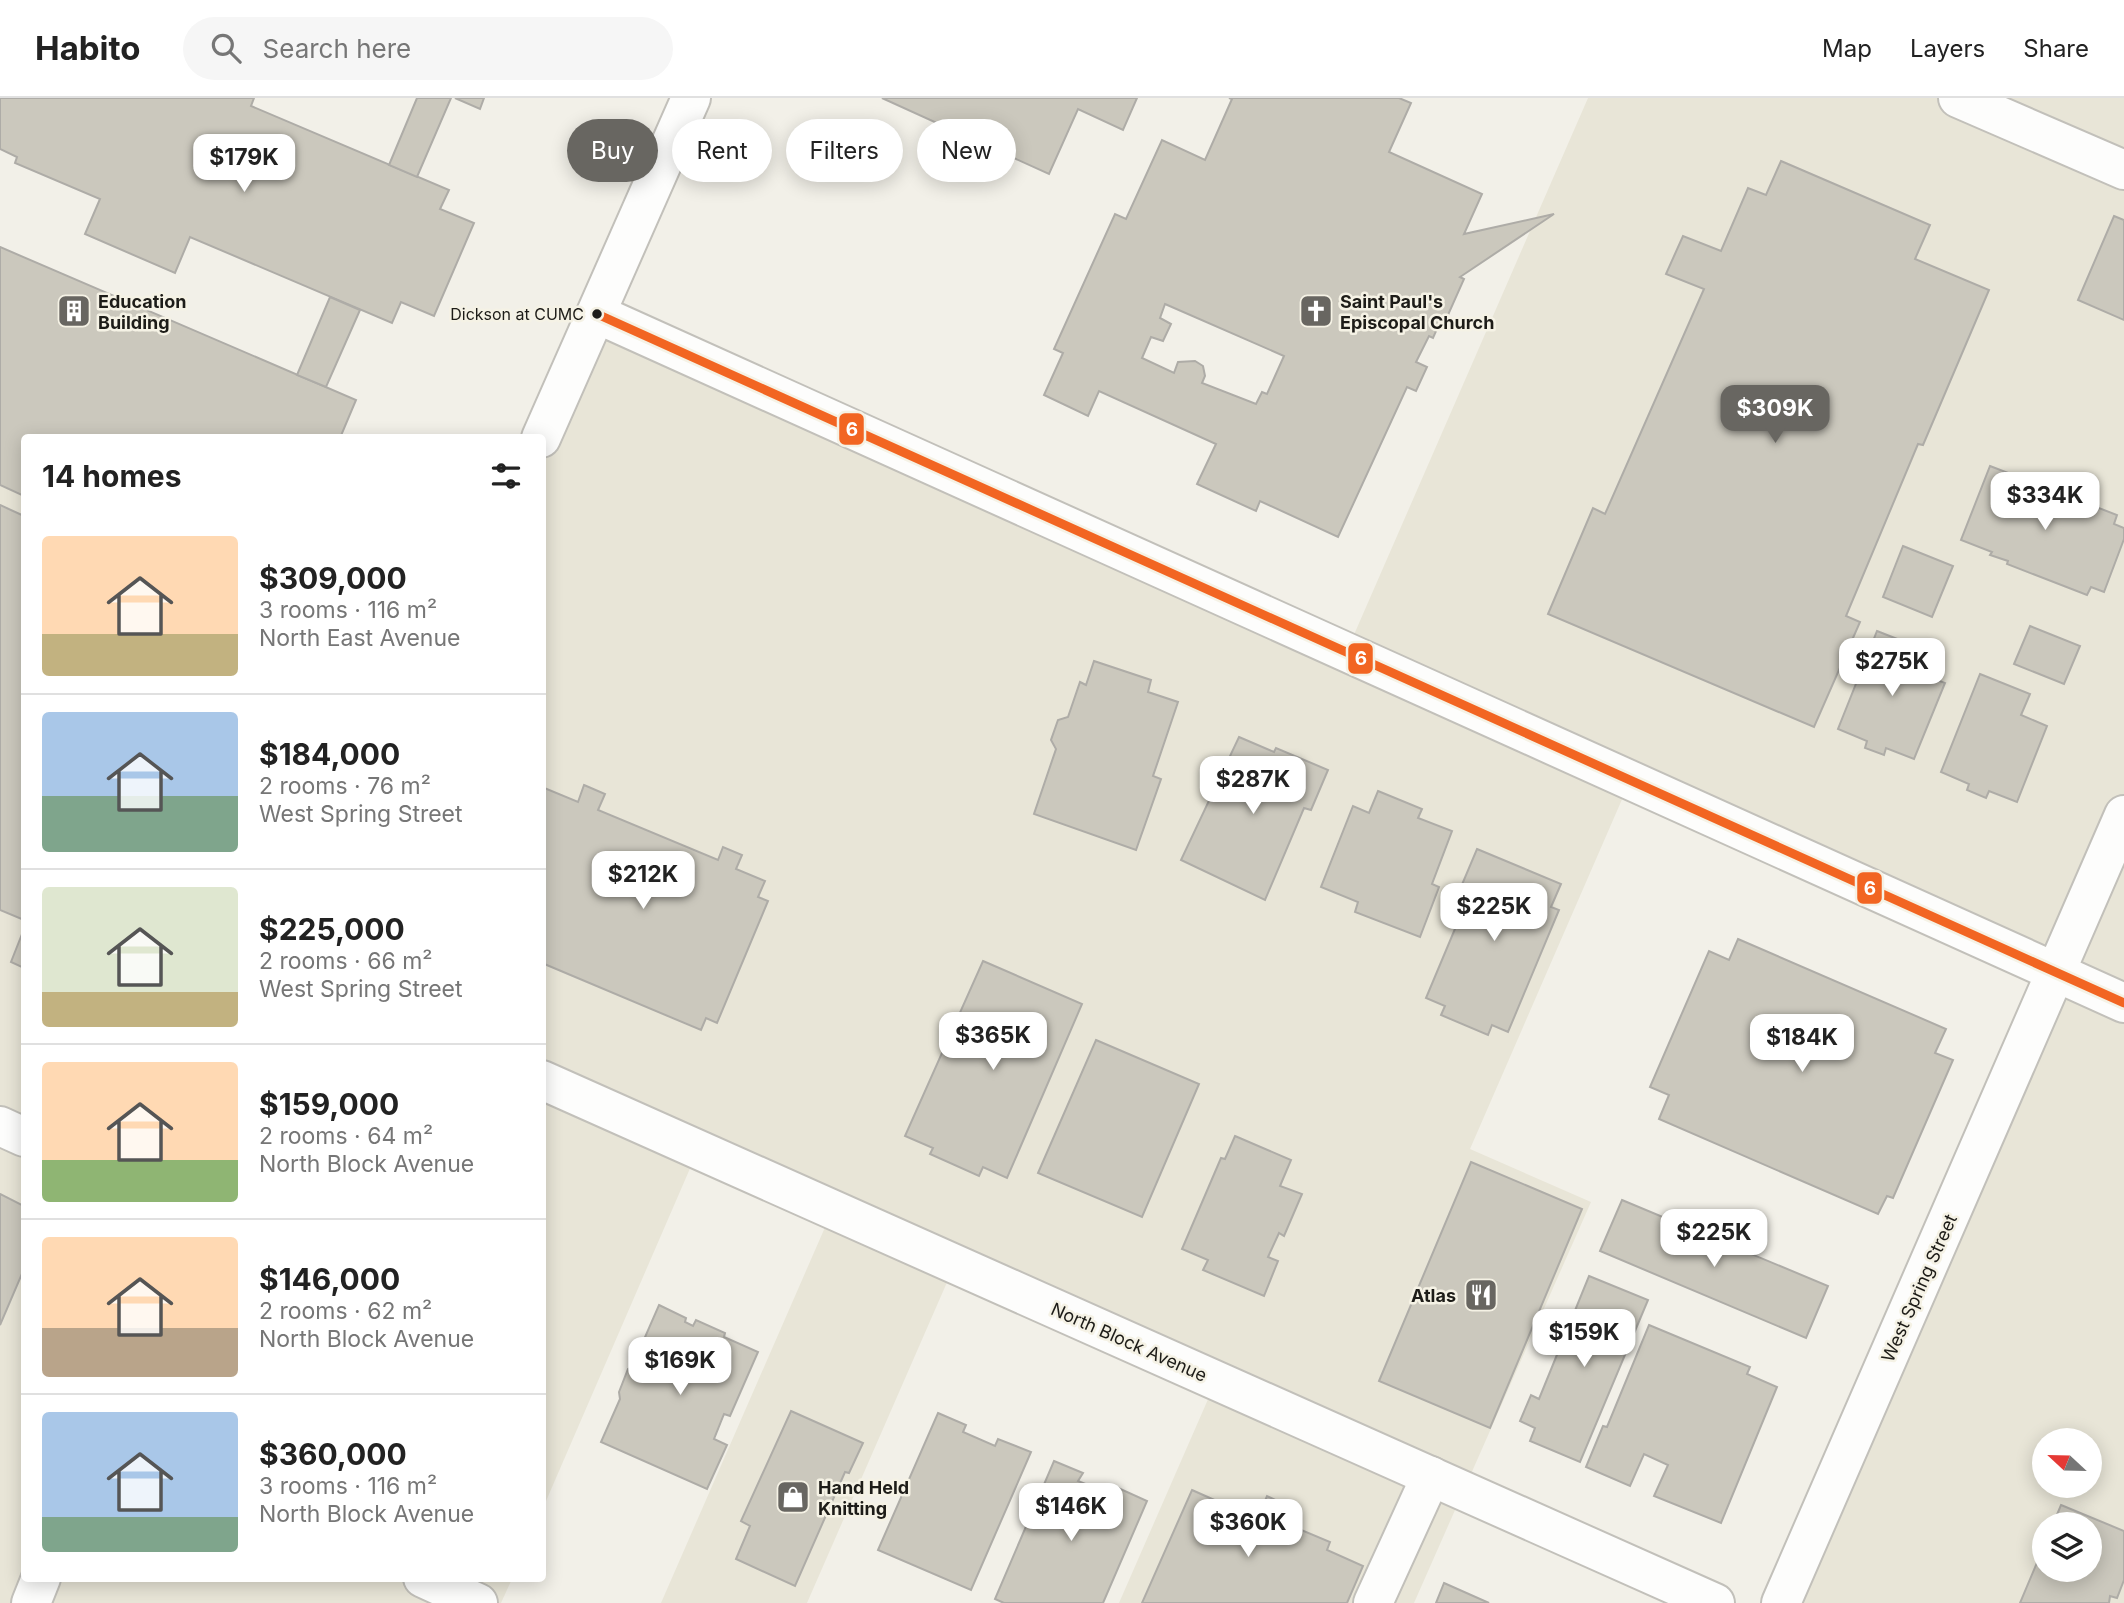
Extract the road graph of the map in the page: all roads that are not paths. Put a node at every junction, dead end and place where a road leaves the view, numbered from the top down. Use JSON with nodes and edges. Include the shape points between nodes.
{"nodes":[{"id":1,"x":691,"y":98,"type":"edge"},
{"id":2,"x":1958,"y":98,"type":"edge"},
{"id":3,"x":2124,"y":170,"type":"edge"},
{"id":4,"x":597,"y":314,"type":"junction"},
{"id":5,"x":543,"y":434,"type":"edge"},
{"id":6,"x":2124,"y":815,"type":"edge"},
{"id":7,"x":2055,"y":972,"type":"junction"},
{"id":8,"x":2124,"y":1003,"type":"edge"},
{"id":9,"x":546,"y":1082,"type":"edge"},
{"id":10,"x":0,"y":1126,"type":"edge"},
{"id":11,"x":21,"y":1135,"type":"edge"},
{"id":12,"x":1431,"y":1476,"type":"junction"},
{"id":13,"x":39,"y":1582,"type":"edge"},
{"id":14,"x":433,"y":1582,"type":"edge"},
{"id":15,"x":31,"y":1603,"type":"edge"},
{"id":16,"x":478,"y":1603,"type":"edge"},
{"id":17,"x":1373,"y":1603,"type":"edge"},
{"id":18,"x":1715,"y":1603,"type":"edge"},
{"id":19,"x":1781,"y":1603,"type":"edge"}],
"edges":[{"from":1,"to":4,"type":"street"},
{"from":2,"to":3,"type":"street"},
{"from":4,"to":5,"type":"street"},
{"from":4,"to":7,"type":"street"},
{"from":6,"to":7,"type":"street","name":"West Spring Street"},
{"from":7,"to":8,"type":"street"},
{"from":7,"to":19,"type":"street","name":"West Spring Street"},
{"from":9,"to":12,"type":"street","name":"North Block Avenue"},
{"from":10,"to":11,"type":"street"},
{"from":12,"to":17,"type":"street"},
{"from":12,"to":18,"type":"street","name":"North Block Avenue"},
{"from":13,"to":15,"type":"street"},
{"from":14,"to":16,"type":"street"}]}
